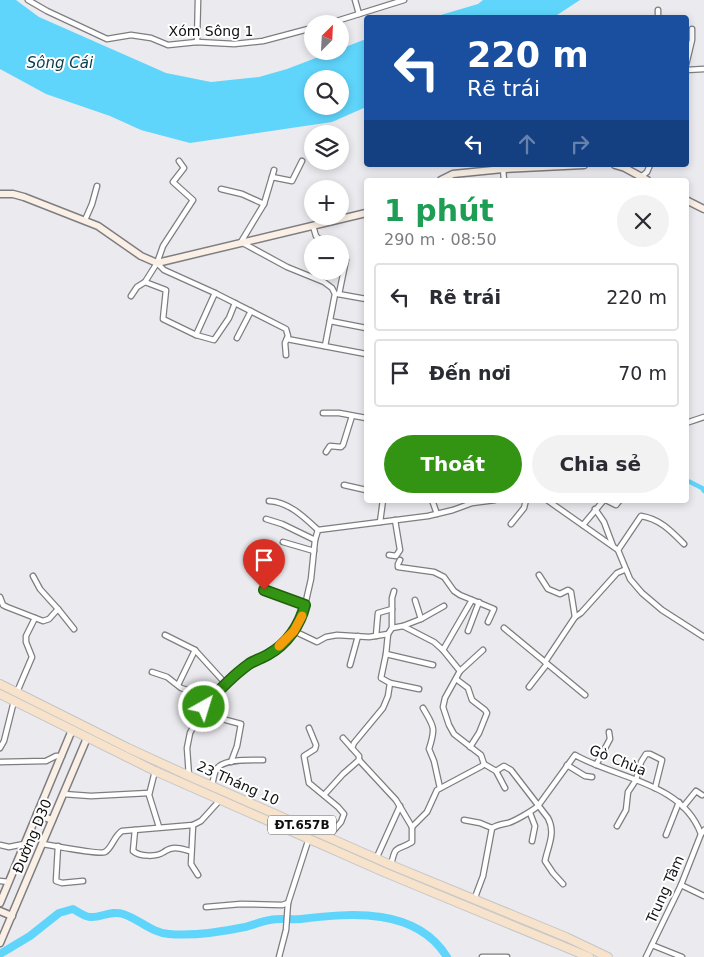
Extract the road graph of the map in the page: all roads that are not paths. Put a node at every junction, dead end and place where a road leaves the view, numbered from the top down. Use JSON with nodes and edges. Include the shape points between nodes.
{"nodes":[{"id":1,"x":28,"y":0,"type":"edge"},
{"id":2,"x":198,"y":0,"type":"edge"},
{"id":3,"x":355,"y":0,"type":"edge"},
{"id":4,"x":404,"y":0,"type":"edge"},
{"id":5,"x":658,"y":10,"type":"dead end"},
{"id":6,"x":359,"y":14,"type":"junction"},
{"id":7,"x":658,"y":15,"type":"edge"},
{"id":8,"x":349,"y":17,"type":"edge"},
{"id":9,"x":304,"y":30,"type":"edge"},
{"id":10,"x":692,"y":30,"type":"dead end"},
{"id":11,"x":198,"y":42,"type":"junction"},
{"id":12,"x":689,"y":49,"type":"edge"},
{"id":13,"x":704,"y":69,"type":"edge"},
{"id":14,"x":689,"y":70,"type":"edge"},
{"id":15,"x":179,"y":161,"type":"dead end"},
{"id":16,"x":302,"y":161,"type":"dead end"},
{"id":17,"x":528,"y":167,"type":"edge"},
{"id":18,"x":622,"y":167,"type":"edge"},
{"id":19,"x":503,"y":168,"type":"junction"},
{"id":20,"x":274,"y":170,"type":"dead end"},
{"id":21,"x":272,"y":177,"type":"junction"},
{"id":22,"x":445,"y":178,"type":"edge"},
{"id":23,"x":504,"y":178,"type":"edge"},
{"id":24,"x":644,"y":178,"type":"edge"},
{"id":25,"x":97,"y":186,"type":"dead end"},
{"id":26,"x":221,"y":189,"type":"dead end"},
{"id":27,"x":0,"y":194,"type":"edge"},
{"id":28,"x":689,"y":202,"type":"edge"},
{"id":29,"x":264,"y":204,"type":"junction"},
{"id":30,"x":704,"y":209,"type":"edge"},
{"id":31,"x":364,"y":213,"type":"edge"},
{"id":32,"x":85,"y":220,"type":"junction"},
{"id":33,"x":313,"y":226,"type":"junction"},
{"id":34,"x":316,"y":235,"type":"edge"},
{"id":35,"x":242,"y":242,"type":"junction"},
{"id":36,"x":157,"y":264,"type":"junction"},
{"id":37,"x":341,"y":280,"type":"edge"},
{"id":38,"x":146,"y":282,"type":"junction"},
{"id":39,"x":215,"y":293,"type":"junction"},
{"id":40,"x":337,"y":294,"type":"junction"},
{"id":41,"x":130,"y":296,"type":"dead end"},
{"id":42,"x":364,"y":299,"type":"edge"},
{"id":43,"x":235,"y":303,"type":"junction"},
{"id":44,"x":251,"y":311,"type":"junction"},
{"id":45,"x":330,"y":321,"type":"junction"},
{"id":46,"x":364,"y":328,"type":"edge"},
{"id":47,"x":196,"y":335,"type":"junction"},
{"id":48,"x":237,"y":338,"type":"dead end"},
{"id":49,"x":287,"y":339,"type":"junction"},
{"id":50,"x":325,"y":346,"type":"junction"},
{"id":51,"x":364,"y":354,"type":"edge"},
{"id":52,"x":286,"y":355,"type":"dead end"},
{"id":53,"x":323,"y":413,"type":"dead end"},
{"id":54,"x":352,"y":416,"type":"junction"},
{"id":55,"x":704,"y":417,"type":"edge"},
{"id":56,"x":364,"y":418,"type":"edge"},
{"id":57,"x":689,"y":422,"type":"edge"},
{"id":58,"x":326,"y":452,"type":"dead end"},
{"id":59,"x":344,"y":485,"type":"dead end"},
{"id":60,"x":364,"y":490,"type":"edge"},
{"id":61,"x":269,"y":501,"type":"dead end"},
{"id":62,"x":383,"y":503,"type":"edge"},
{"id":63,"x":433,"y":503,"type":"edge"},
{"id":64,"x":466,"y":503,"type":"edge"},
{"id":65,"x":525,"y":503,"type":"edge"},
{"id":66,"x":551,"y":503,"type":"edge"},
{"id":67,"x":602,"y":503,"type":"edge"},
{"id":68,"x":595,"y":510,"type":"junction"},
{"id":69,"x":436,"y":514,"type":"junction"},
{"id":70,"x":266,"y":519,"type":"dead end"},
{"id":71,"x":395,"y":520,"type":"junction"},
{"id":72,"x":380,"y":522,"type":"junction"},
{"id":73,"x":511,"y":524,"type":"dead end"},
{"id":74,"x":582,"y":525,"type":"junction"},
{"id":75,"x":318,"y":530,"type":"junction"},
{"id":76,"x":315,"y":540,"type":"junction"},
{"id":77,"x":283,"y":542,"type":"dead end"},
{"id":78,"x":684,"y":544,"type":"dead end"},
{"id":79,"x":613,"y":546,"type":"junction"},
{"id":80,"x":618,"y":550,"type":"junction"},
{"id":81,"x":314,"y":551,"type":"junction"},
{"id":82,"x":389,"y":555,"type":"dead end"},
{"id":83,"x":263,"y":557,"type":"dead end"},
{"id":84,"x":400,"y":560,"type":"dead end"},
{"id":85,"x":626,"y":570,"type":"junction"},
{"id":86,"x":539,"y":575,"type":"dead end"},
{"id":87,"x":33,"y":576,"type":"dead end"},
{"id":88,"x":394,"y":592,"type":"dead end"},
{"id":89,"x":0,"y":597,"type":"edge"},
{"id":90,"x":415,"y":600,"type":"dead end"},
{"id":91,"x":472,"y":600,"type":"junction"},
{"id":92,"x":479,"y":602,"type":"junction"},
{"id":93,"x":305,"y":605,"type":"junction"},
{"id":94,"x":444,"y":606,"type":"dead end"},
{"id":95,"x":58,"y":609,"type":"junction"},
{"id":96,"x":392,"y":609,"type":"junction"},
{"id":97,"x":575,"y":617,"type":"junction"},
{"id":98,"x":35,"y":618,"type":"junction"},
{"id":99,"x":421,"y":619,"type":"junction"},
{"id":100,"x":488,"y":622,"type":"dead end"},
{"id":101,"x":403,"y":626,"type":"junction"},
{"id":102,"x":392,"y":628,"type":"junction"},
{"id":103,"x":504,"y":628,"type":"dead end"},
{"id":104,"x":74,"y":629,"type":"dead end"},
{"id":105,"x":294,"y":631,"type":"junction"},
{"id":106,"x":468,"y":631,"type":"dead end"},
{"id":107,"x":388,"y":634,"type":"junction"},
{"id":108,"x":165,"y":635,"type":"dead end"},
{"id":109,"x":358,"y":636,"type":"junction"},
{"id":110,"x":376,"y":636,"type":"junction"},
{"id":111,"x":704,"y":637,"type":"edge"},
{"id":112,"x":195,"y":650,"type":"junction"},
{"id":113,"x":443,"y":650,"type":"junction"},
{"id":114,"x":484,"y":650,"type":"dead end"},
{"id":115,"x":386,"y":654,"type":"junction"},
{"id":116,"x":546,"y":663,"type":"junction"},
{"id":117,"x":433,"y":665,"type":"dead end"},
{"id":118,"x":350,"y":666,"type":"dead end"},
{"id":119,"x":460,"y":671,"type":"junction"},
{"id":120,"x":152,"y":672,"type":"dead end"},
{"id":121,"x":456,"y":679,"type":"junction"},
{"id":122,"x":225,"y":683,"type":"junction"},
{"id":123,"x":390,"y":683,"type":"junction"},
{"id":124,"x":0,"y":684,"type":"edge"},
{"id":125,"x":178,"y":685,"type":"junction"},
{"id":126,"x":529,"y":687,"type":"dead end"},
{"id":127,"x":419,"y":689,"type":"dead end"},
{"id":128,"x":17,"y":692,"type":"junction"},
{"id":129,"x":0,"y":694,"type":"edge"},
{"id":130,"x":585,"y":695,"type":"dead end"},
{"id":131,"x":14,"y":701,"type":"junction"},
{"id":132,"x":210,"y":701,"type":"junction"},
{"id":133,"x":204,"y":707,"type":"junction"},
{"id":134,"x":423,"y":708,"type":"dead end"},
{"id":135,"x":76,"y":722,"type":"junction"},
{"id":136,"x":309,"y":728,"type":"dead end"},
{"id":137,"x":91,"y":729,"type":"junction"},
{"id":138,"x":72,"y":730,"type":"junction"},
{"id":139,"x":609,"y":732,"type":"dead end"},
{"id":140,"x":87,"y":738,"type":"junction"},
{"id":141,"x":343,"y":738,"type":"dead end"},
{"id":142,"x":470,"y":747,"type":"junction"},
{"id":143,"x":0,"y":748,"type":"edge"},
{"id":144,"x":352,"y":748,"type":"junction"},
{"id":145,"x":62,"y":756,"type":"junction"},
{"id":146,"x":263,"y":760,"type":"dead end"},
{"id":147,"x":359,"y":760,"type":"junction"},
{"id":148,"x":0,"y":762,"type":"edge"},
{"id":149,"x":231,"y":762,"type":"junction"},
{"id":150,"x":484,"y":764,"type":"junction"},
{"id":151,"x":567,"y":765,"type":"junction"},
{"id":152,"x":596,"y":765,"type":"junction"},
{"id":153,"x":155,"y":771,"type":"junction"},
{"id":154,"x":496,"y":771,"type":"junction"},
{"id":155,"x":189,"y":776,"type":"junction"},
{"id":156,"x":592,"y":777,"type":"dead end"},
{"id":157,"x":636,"y":780,"type":"junction"},
{"id":158,"x":212,"y":786,"type":"junction"},
{"id":159,"x":440,"y":788,"type":"junction"},
{"id":160,"x":505,"y":788,"type":"dead end"},
{"id":161,"x":655,"y":788,"type":"junction"},
{"id":162,"x":149,"y":793,"type":"junction"},
{"id":163,"x":63,"y":794,"type":"junction"},
{"id":164,"x":324,"y":795,"type":"junction"},
{"id":165,"x":702,"y":795,"type":"dead end"},
{"id":166,"x":220,"y":800,"type":"junction"},
{"id":167,"x":679,"y":802,"type":"junction"},
{"id":168,"x":400,"y":806,"type":"junction"},
{"id":169,"x":538,"y":806,"type":"junction"},
{"id":170,"x":683,"y":807,"type":"junction"},
{"id":171,"x":530,"y":812,"type":"junction"},
{"id":172,"x":37,"y":814,"type":"junction"},
{"id":173,"x":52,"y":820,"type":"junction"},
{"id":174,"x":464,"y":820,"type":"dead end"},
{"id":175,"x":193,"y":825,"type":"junction"},
{"id":176,"x":617,"y":826,"type":"dead end"},
{"id":177,"x":412,"y":827,"type":"junction"},
{"id":178,"x":159,"y":828,"type":"junction"},
{"id":179,"x":492,"y":828,"type":"junction"},
{"id":180,"x":135,"y":830,"type":"junction"},
{"id":181,"x":313,"y":830,"type":"junction"},
{"id":182,"x":702,"y":832,"type":"edge"},
{"id":183,"x":666,"y":835,"type":"dead end"},
{"id":184,"x":328,"y":837,"type":"junction"},
{"id":185,"x":309,"y":838,"type":"junction"},
{"id":186,"x":532,"y":841,"type":"dead end"},
{"id":187,"x":24,"y":844,"type":"junction"},
{"id":188,"x":42,"y":844,"type":"junction"},
{"id":189,"x":0,"y":845,"type":"edge"},
{"id":190,"x":58,"y":846,"type":"junction"},
{"id":191,"x":190,"y":851,"type":"junction"},
{"id":192,"x":376,"y":859,"type":"junction"},
{"id":193,"x":390,"y":865,"type":"junction"},
{"id":194,"x":198,"y":875,"type":"dead end"},
{"id":195,"x":0,"y":881,"type":"edge"},
{"id":196,"x":83,"y":881,"type":"dead end"},
{"id":197,"x":9,"y":882,"type":"junction"},
{"id":198,"x":563,"y":884,"type":"dead end"},
{"id":199,"x":681,"y":885,"type":"junction"},
{"id":200,"x":704,"y":896,"type":"edge"},
{"id":201,"x":474,"y":900,"type":"junction"},
{"id":202,"x":0,"y":903,"type":"edge"},
{"id":203,"x":288,"y":903,"type":"junction"},
{"id":204,"x":206,"y":907,"type":"dead end"},
{"id":205,"x":0,"y":911,"type":"edge"},
{"id":206,"x":12,"y":916,"type":"junction"},
{"id":207,"x":0,"y":943,"type":"edge"},
{"id":208,"x":652,"y":945,"type":"junction"},
{"id":209,"x":579,"y":955,"type":"edge"},
{"id":210,"x":279,"y":957,"type":"edge"},
{"id":211,"x":482,"y":957,"type":"edge"},
{"id":212,"x":507,"y":957,"type":"edge"},
{"id":213,"x":589,"y":957,"type":"edge"},
{"id":214,"x":608,"y":957,"type":"edge"},
{"id":215,"x":646,"y":957,"type":"edge"},
{"id":216,"x":682,"y":957,"type":"edge"}],
"edges":[{"from":1,"to":11,"type":"street","name":"Xóm Sông 1","via":[[107,39],[131,35],[168,45]]},
{"from":2,"to":11,"type":"street"},
{"from":3,"to":6,"type":"street"},
{"from":4,"to":6,"type":"street"},
{"from":5,"to":7,"type":"street"},
{"from":6,"to":8,"type":"street"},
{"from":9,"to":11,"type":"street","name":"Xóm Sông 1","via":[[264,41],[234,44]]},
{"from":10,"to":12,"type":"street"},
{"from":13,"to":14,"type":"street"},
{"from":15,"to":36,"type":"street","via":[[184,168],[173,182],[193,200],[163,246]]},
{"from":16,"to":21,"type":"street","via":[[292,181]]},
{"from":17,"to":19,"type":"street"},
{"from":18,"to":24,"type":"street"},
{"from":19,"to":22,"type":"street","via":[[453,174]]},
{"from":19,"to":23,"type":"street"},
{"from":20,"to":21,"type":"street"},
{"from":21,"to":29,"type":"street"},
{"from":25,"to":32,"type":"street"},
{"from":26,"to":29,"type":"street"},
{"from":27,"to":32,"type":"street","via":[[24,197]]},
{"from":28,"to":30,"type":"street"},
{"from":29,"to":35,"type":"street"},
{"from":31,"to":33,"type":"street"},
{"from":32,"to":36,"type":"street","via":[[108,231]]},
{"from":33,"to":34,"type":"street"},
{"from":33,"to":35,"type":"street"},
{"from":35,"to":36,"type":"street"},
{"from":35,"to":40,"type":"street","via":[[287,268],[324,282]]},
{"from":36,"to":38,"type":"street"},
{"from":36,"to":39,"type":"street"},
{"from":37,"to":40,"type":"street"},
{"from":38,"to":41,"type":"street"},
{"from":38,"to":47,"type":"street","via":[[166,290],[163,319]]},
{"from":39,"to":43,"type":"street"},
{"from":39,"to":47,"type":"street"},
{"from":40,"to":42,"type":"street"},
{"from":40,"to":45,"type":"street"},
{"from":43,"to":44,"type":"street"},
{"from":43,"to":47,"type":"street","via":[[214,340]]},
{"from":44,"to":48,"type":"street"},
{"from":44,"to":49,"type":"street","via":[[286,328]]},
{"from":45,"to":46,"type":"street"},
{"from":45,"to":50,"type":"street"},
{"from":49,"to":50,"type":"street"},
{"from":49,"to":52,"type":"street"},
{"from":50,"to":51,"type":"street"},
{"from":53,"to":54,"type":"street"},
{"from":54,"to":56,"type":"street"},
{"from":54,"to":58,"type":"street","via":[[343,445],[330,446]]},
{"from":55,"to":57,"type":"street"},
{"from":59,"to":60,"type":"street"},
{"from":61,"to":75,"type":"street","via":[[282,503]]},
{"from":62,"to":72,"type":"street"},
{"from":63,"to":69,"type":"street"},
{"from":64,"to":69,"type":"street"},
{"from":65,"to":73,"type":"street"},
{"from":66,"to":74,"type":"street"},
{"from":67,"to":68,"type":"street"},
{"from":68,"to":74,"type":"street"},
{"from":68,"to":79,"type":"street","via":[[604,522]]},
{"from":69,"to":71,"type":"street"},
{"from":70,"to":76,"type":"street"},
{"from":71,"to":72,"type":"street"},
{"from":71,"to":82,"type":"street","via":[[400,550],[396,556]]},
{"from":72,"to":75,"type":"street"},
{"from":74,"to":79,"type":"street"},
{"from":75,"to":76,"type":"street"},
{"from":76,"to":81,"type":"street"},
{"from":77,"to":81,"type":"street"},
{"from":78,"to":80,"type":"street","via":[[656,519],[641,516]]},
{"from":79,"to":80,"type":"street"},
{"from":80,"to":85,"type":"street"},
{"from":81,"to":93,"type":"street"},
{"from":83,"to":93,"type":"street","via":[[264,590]]},
{"from":84,"to":91,"type":"street","via":[[398,567],[434,572],[444,577],[454,591]]},
{"from":85,"to":97,"type":"street","via":[[617,573]]},
{"from":85,"to":111,"type":"street","via":[[634,585],[648,598]]},
{"from":86,"to":97,"type":"street","via":[[549,590],[560,594],[568,590],[571,592]]},
{"from":87,"to":95,"type":"street"},
{"from":88,"to":96,"type":"street"},
{"from":89,"to":98,"type":"street","via":[[4,605]]},
{"from":90,"to":99,"type":"street"},
{"from":91,"to":92,"type":"street"},
{"from":91,"to":113,"type":"street"},
{"from":92,"to":100,"type":"street","via":[[494,609]]},
{"from":92,"to":106,"type":"street"},
{"from":93,"to":105,"type":"street"},
{"from":94,"to":99,"type":"street"},
{"from":95,"to":98,"type":"street","via":[[46,621]]},
{"from":95,"to":104,"type":"street"},
{"from":96,"to":102,"type":"street"},
{"from":96,"to":110,"type":"street","via":[[378,613]]},
{"from":97,"to":116,"type":"street"},
{"from":98,"to":128,"type":"street","via":[[26,636],[32,657]]},
{"from":99,"to":101,"type":"street"},
{"from":101,"to":102,"type":"street"},
{"from":101,"to":113,"type":"street"},
{"from":102,"to":107,"type":"street"},
{"from":103,"to":116,"type":"street"},
{"from":105,"to":109,"type":"street","via":[[317,642],[337,635]]},
{"from":105,"to":122,"type":"street","via":[[276,650]]},
{"from":107,"to":110,"type":"street"},
{"from":107,"to":115,"type":"street"},
{"from":108,"to":112,"type":"street"},
{"from":109,"to":110,"type":"street"},
{"from":109,"to":118,"type":"street"},
{"from":112,"to":122,"type":"street"},
{"from":112,"to":125,"type":"street"},
{"from":113,"to":119,"type":"street"},
{"from":114,"to":119,"type":"street"},
{"from":115,"to":117,"type":"street"},
{"from":115,"to":123,"type":"street","via":[[381,678]]},
{"from":116,"to":126,"type":"street"},
{"from":116,"to":130,"type":"street"},
{"from":119,"to":121,"type":"street"},
{"from":120,"to":125,"type":"street"},
{"from":121,"to":142,"type":"street","via":[[443,707],[454,734]]},
{"from":121,"to":142,"type":"street","via":[[468,688],[472,700],[487,714]]},
{"from":122,"to":132,"type":"street"},
{"from":123,"to":127,"type":"street"},
{"from":123,"to":144,"type":"street","via":[[383,708]]},
{"from":124,"to":128,"type":"main road","name":"23 Tháng 10","number":"ĐT.657B"},
{"from":125,"to":132,"type":"street"},
{"from":128,"to":131,"type":"main road"},
{"from":128,"to":135,"type":"main road","name":"23 Tháng 10","number":"ĐT.657B"},
{"from":129,"to":131,"type":"main road","name":"23 Tháng 10","number":"ĐT.657B"},
{"from":131,"to":138,"type":"main road","name":"23 Tháng 10","number":"ĐT.657B"},
{"from":131,"to":143,"type":"street"},
{"from":132,"to":133,"type":"street"},
{"from":133,"to":149,"type":"street","via":[[226,720],[242,724]]},
{"from":133,"to":155,"type":"street","via":[[190,733],[187,748]]},
{"from":134,"to":159,"type":"street","via":[[433,725],[429,749]]},
{"from":135,"to":137,"type":"main road","name":"23 Tháng 10","number":"ĐT.657B"},
{"from":135,"to":138,"type":"main road"},
{"from":136,"to":164,"type":"street","via":[[316,745],[304,756],[307,775],[311,786]]},
{"from":137,"to":140,"type":"main road"},
{"from":137,"to":155,"type":"main road","name":"23 Tháng 10","number":"ĐT.657B"},
{"from":138,"to":140,"type":"main road","name":"23 Tháng 10","number":"ĐT.657B"},
{"from":138,"to":145,"type":"street","name":"Đường D30"},
{"from":139,"to":152,"type":"street","via":[[610,739]]},
{"from":140,"to":153,"type":"main road","name":"23 Tháng 10","number":"ĐT.657B"},
{"from":140,"to":163,"type":"street","name":"Đường D30"},
{"from":141,"to":144,"type":"street"},
{"from":142,"to":150,"type":"street","via":[[481,756]]},
{"from":144,"to":147,"type":"street"},
{"from":145,"to":148,"type":"street","via":[[46,761]]},
{"from":145,"to":172,"type":"street","name":"Đường D30"},
{"from":146,"to":149,"type":"street"},
{"from":147,"to":164,"type":"street"},
{"from":147,"to":168,"type":"street"},
{"from":149,"to":158,"type":"street","via":[[218,767]]},
{"from":150,"to":154,"type":"street"},
{"from":150,"to":159,"type":"street"},
{"from":151,"to":152,"type":"street","name":"Gò Chùa","via":[[575,755]]},
{"from":151,"to":156,"type":"street"},
{"from":151,"to":169,"type":"street"},
{"from":152,"to":157,"type":"street","name":"Gò Chùa"},
{"from":153,"to":162,"type":"street"},
{"from":153,"to":166,"type":"main road","name":"23 Tháng 10","number":"ĐT.657B"},
{"from":154,"to":160,"type":"street"},
{"from":154,"to":169,"type":"street","via":[[507,767]]},
{"from":155,"to":158,"type":"main road","name":"23 Tháng 10","number":"ĐT.657B"},
{"from":157,"to":161,"type":"street","name":"Gò Chùa"},
{"from":157,"to":161,"type":"street","via":[[641,762],[646,754],[650,754],[662,760]]},
{"from":157,"to":176,"type":"street","via":[[628,792],[626,810]]},
{"from":158,"to":181,"type":"main road","name":"23 Tháng 10","number":"ĐT.657B"},
{"from":159,"to":177,"type":"street","via":[[427,812]]},
{"from":161,"to":167,"type":"street","name":"Gò Chùa"},
{"from":162,"to":163,"type":"street"},
{"from":162,"to":178,"type":"street"},
{"from":163,"to":173,"type":"street","name":"Đường D30"},
{"from":164,"to":184,"type":"street","via":[[344,814]]},
{"from":165,"to":170,"type":"street","via":[[696,791]]},
{"from":166,"to":175,"type":"street"},
{"from":166,"to":185,"type":"main road","name":"23 Tháng 10","number":"ĐT.657B"},
{"from":167,"to":170,"type":"street","name":"Gò Chùa"},
{"from":167,"to":183,"type":"street"},
{"from":168,"to":177,"type":"street"},
{"from":168,"to":192,"type":"street"},
{"from":169,"to":171,"type":"street"},
{"from":169,"to":198,"type":"street","via":[[548,818],[552,830],[546,865]]},
{"from":170,"to":182,"type":"street","name":"Gò Chùa"},
{"from":171,"to":179,"type":"street"},
{"from":171,"to":186,"type":"street","via":[[535,826]]},
{"from":172,"to":173,"type":"street"},
{"from":172,"to":187,"type":"street","name":"Đường D30"},
{"from":173,"to":188,"type":"street","name":"Đường D30"},
{"from":174,"to":179,"type":"street"},
{"from":175,"to":178,"type":"street"},
{"from":175,"to":191,"type":"street"},
{"from":177,"to":193,"type":"street","via":[[412,842],[396,848]]},
{"from":178,"to":180,"type":"street"},
{"from":179,"to":201,"type":"street","via":[[483,876]]},
{"from":180,"to":190,"type":"street","via":[[120,832],[102,853]]},
{"from":180,"to":191,"type":"street","via":[[133,852],[137,854],[160,854],[174,848]]},
{"from":181,"to":184,"type":"main road","name":"23 Tháng 10","number":"ĐT.657B"},
{"from":181,"to":185,"type":"main road"},
{"from":182,"to":199,"type":"street","name":"Trung Tâm"},
{"from":184,"to":192,"type":"main road","name":"23 Tháng 10","number":"ĐT.657B"},
{"from":185,"to":203,"type":"street"},
{"from":185,"to":209,"type":"main road","name":"23 Tháng 10","number":"ĐT.657B"},
{"from":187,"to":189,"type":"street"},
{"from":187,"to":197,"type":"street","name":"Đường D30"},
{"from":188,"to":190,"type":"street"},
{"from":188,"to":206,"type":"street","name":"Đường D30"},
{"from":190,"to":196,"type":"street","via":[[56,881]]},
{"from":191,"to":194,"type":"street","via":[[190,864]]},
{"from":192,"to":193,"type":"main road","name":"23 Tháng 10","number":"ĐT.657B"},
{"from":193,"to":201,"type":"main road","name":"23 Tháng 10","number":"ĐT.657B"},
{"from":195,"to":197,"type":"street"},
{"from":197,"to":202,"type":"street","name":"Đường D30"},
{"from":199,"to":200,"type":"street"},
{"from":199,"to":208,"type":"street","name":"Trung Tâm"},
{"from":201,"to":214,"type":"main road","name":"23 Tháng 10","number":"ĐT.657B"},
{"from":203,"to":204,"type":"street"},
{"from":203,"to":210,"type":"street"},
{"from":205,"to":206,"type":"street"},
{"from":206,"to":207,"type":"street","name":"Đường D30"},
{"from":208,"to":215,"type":"street","name":"Trung Tâm"},
{"from":208,"to":216,"type":"street"},
{"from":209,"to":213,"type":"main road","name":"23 Tháng 10","number":"ĐT.657B"},
{"from":211,"to":212,"type":"street"}]}
